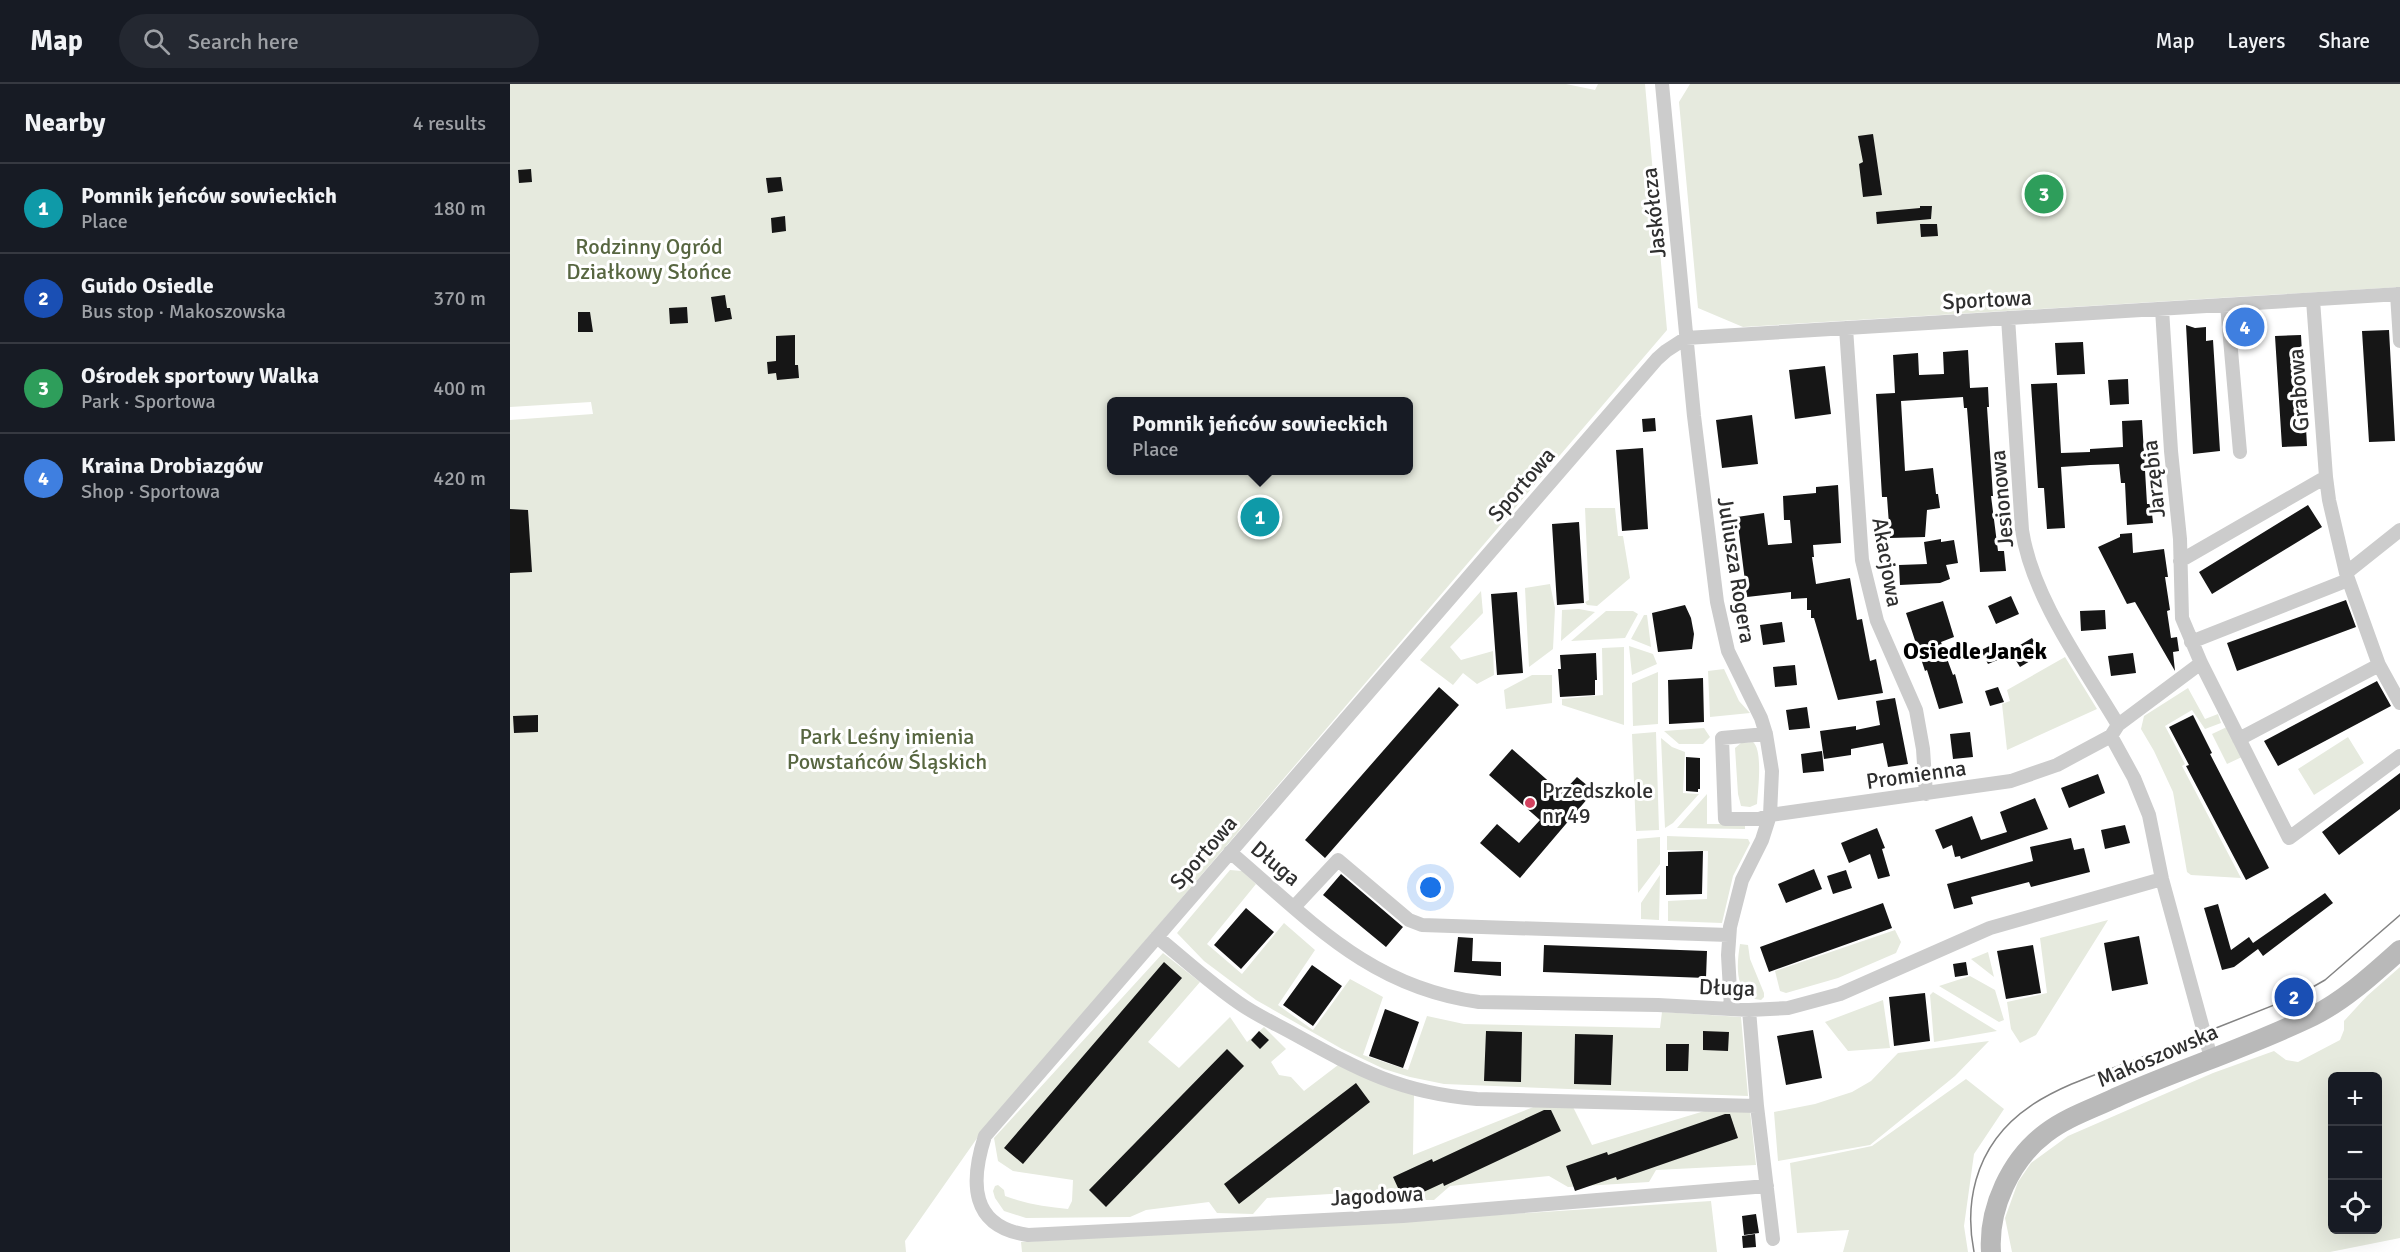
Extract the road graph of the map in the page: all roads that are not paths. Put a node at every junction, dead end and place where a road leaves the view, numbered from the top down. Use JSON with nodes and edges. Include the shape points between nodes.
{"nodes":[{"id":1,"x":1662,"y":84,"type":"edge"},
{"id":2,"x":2399,"y":294,"type":"edge"},
{"id":3,"x":2313,"y":300,"type":"junction"},
{"id":4,"x":2227,"y":305,"type":"junction"},
{"id":5,"x":2162,"y":309,"type":"junction"},
{"id":6,"x":2008,"y":318,"type":"junction"},
{"id":7,"x":1846,"y":328,"type":"junction"},
{"id":8,"x":1686,"y":338,"type":"junction"},
{"id":9,"x":2400,"y":341,"type":"edge"},
{"id":10,"x":2240,"y":452,"type":"dead end"},
{"id":11,"x":2326,"y":477,"type":"junction"},
{"id":12,"x":2400,"y":530,"type":"edge"},
{"id":13,"x":2180,"y":561,"type":"junction"},
{"id":14,"x":2347,"y":577,"type":"junction"},
{"id":15,"x":2191,"y":642,"type":"junction"},
{"id":16,"x":2201,"y":663,"type":"junction"},
{"id":17,"x":2379,"y":665,"type":"junction"},
{"id":18,"x":2400,"y":704,"type":"edge"},
{"id":19,"x":2114,"y":730,"type":"junction"},
{"id":20,"x":1766,"y":734,"type":"junction"},
{"id":21,"x":2239,"y":739,"type":"junction"},
{"id":22,"x":2400,"y":756,"type":"edge"},
{"id":23,"x":1926,"y":794,"type":"junction"},
{"id":24,"x":1770,"y":815,"type":"junction"},
{"id":25,"x":1230,"y":852,"type":"junction"},
{"id":26,"x":2162,"y":879,"type":"junction"},
{"id":27,"x":1295,"y":906,"type":"junction"},
{"id":28,"x":1729,"y":935,"type":"junction"},
{"id":29,"x":1157,"y":937,"type":"junction"},
{"id":30,"x":2400,"y":950,"type":"edge"},
{"id":31,"x":1731,"y":1008,"type":"junction"},
{"id":32,"x":1749,"y":1010,"type":"junction"},
{"id":33,"x":2211,"y":1058,"type":"junction"},
{"id":34,"x":1757,"y":1106,"type":"junction"},
{"id":35,"x":1767,"y":1186,"type":"junction"},
{"id":36,"x":992,"y":1222,"type":"joint"},
{"id":37,"x":1773,"y":1239,"type":"dead end"},
{"id":38,"x":1991,"y":1252,"type":"edge"}],
"edges":[{"from":1,"to":8,"type":"street","name":"Jaskółcza"},
{"from":2,"to":3,"type":"street","name":"Sportowa"},
{"from":2,"to":9,"type":"street"},
{"from":3,"to":4,"type":"street","name":"Sportowa"},
{"from":3,"to":11,"type":"street","name":"Grabowa"},
{"from":4,"to":5,"type":"street","name":"Sportowa"},
{"from":4,"to":10,"type":"street"},
{"from":5,"to":6,"type":"street","name":"Sportowa"},
{"from":5,"to":13,"type":"street","name":"Jarzębia"},
{"from":6,"to":7,"type":"street","name":"Sportowa"},
{"from":6,"to":19,"type":"street","name":"Jesionowa","via":[[2025,553],[2036,583]]},
{"from":7,"to":8,"type":"street","name":"Sportowa"},
{"from":7,"to":23,"type":"street","name":"Akacjowa","via":[[1862,560],[1877,621],[1916,710]]},
{"from":8,"to":20,"type":"street","name":"Juliusza Rogera","via":[[1721,626]]},
{"from":8,"to":25,"type":"street","name":"Sportowa","via":[[1657,359]]},
{"from":11,"to":13,"type":"street"},
{"from":11,"to":14,"type":"street","name":"Grabowa"},
{"from":12,"to":14,"type":"street"},
{"from":13,"to":15,"type":"street","name":"Jarzębia","via":[[2182,618]]},
{"from":14,"to":15,"type":"street"},
{"from":14,"to":17,"type":"street"},
{"from":15,"to":16,"type":"street","name":"Jarzębia"},
{"from":16,"to":19,"type":"street","name":"Promienna"},
{"from":16,"to":21,"type":"street","name":"Jarzębia"},
{"from":17,"to":18,"type":"street"},
{"from":17,"to":21,"type":"street"},
{"from":19,"to":23,"type":"street","name":"Promienna","via":[[2057,765],[2033,774],[1993,785]]},
{"from":19,"to":26,"type":"street","name":"Jesionowa","via":[[2149,815]]},
{"from":20,"to":24,"type":"street","name":"Juliusza Rogera","via":[[1772,771]]},
{"from":20,"to":24,"type":"street","name":"Promienna","via":[[1722,738],[1725,819],[1759,819]]},
{"from":21,"to":22,"type":"street","name":"Jarzębia","via":[[2289,838]]},
{"from":23,"to":24,"type":"street","name":"Promienna"},
{"from":24,"to":28,"type":"street","name":"Juliusza Rogera","via":[[1742,880]]},
{"from":25,"to":27,"type":"street","name":"Długa"},
{"from":25,"to":29,"type":"street","name":"Sportowa"},
{"from":26,"to":32,"type":"street","name":"Długa","via":[[1990,928],[1821,1001]]},
{"from":26,"to":33,"type":"street","name":"Jesionowa"},
{"from":27,"to":28,"type":"street","name":"Długa","via":[[1338,860],[1409,920],[1422,925]]},
{"from":27,"to":31,"type":"street","name":"Długa","via":[[1366,964],[1403,982],[1453,998]]},
{"from":28,"to":31,"type":"street","name":"Juliusza Rogera"},
{"from":29,"to":34,"type":"street","via":[[1248,1009],[1365,1072],[1417,1090],[1477,1099]]},
{"from":29,"to":36,"type":"street","name":"Sportowa","via":[[985,1136],[976,1190]]},
{"from":30,"to":33,"type":"main road","name":"Makoszowska","via":[[2366,980],[2313,1016]]},
{"from":31,"to":32,"type":"street","name":"Długa"},
{"from":32,"to":34,"type":"street"},
{"from":33,"to":38,"type":"main road","name":"Makoszowska","via":[[2067,1120],[2046,1133],[2011,1172],[1998,1198]]},
{"from":34,"to":35,"type":"street"},
{"from":35,"to":36,"type":"street","name":"Jagodowa","via":[[1402,1216],[1028,1235],[1011,1233]]},
{"from":35,"to":37,"type":"street"}]}
